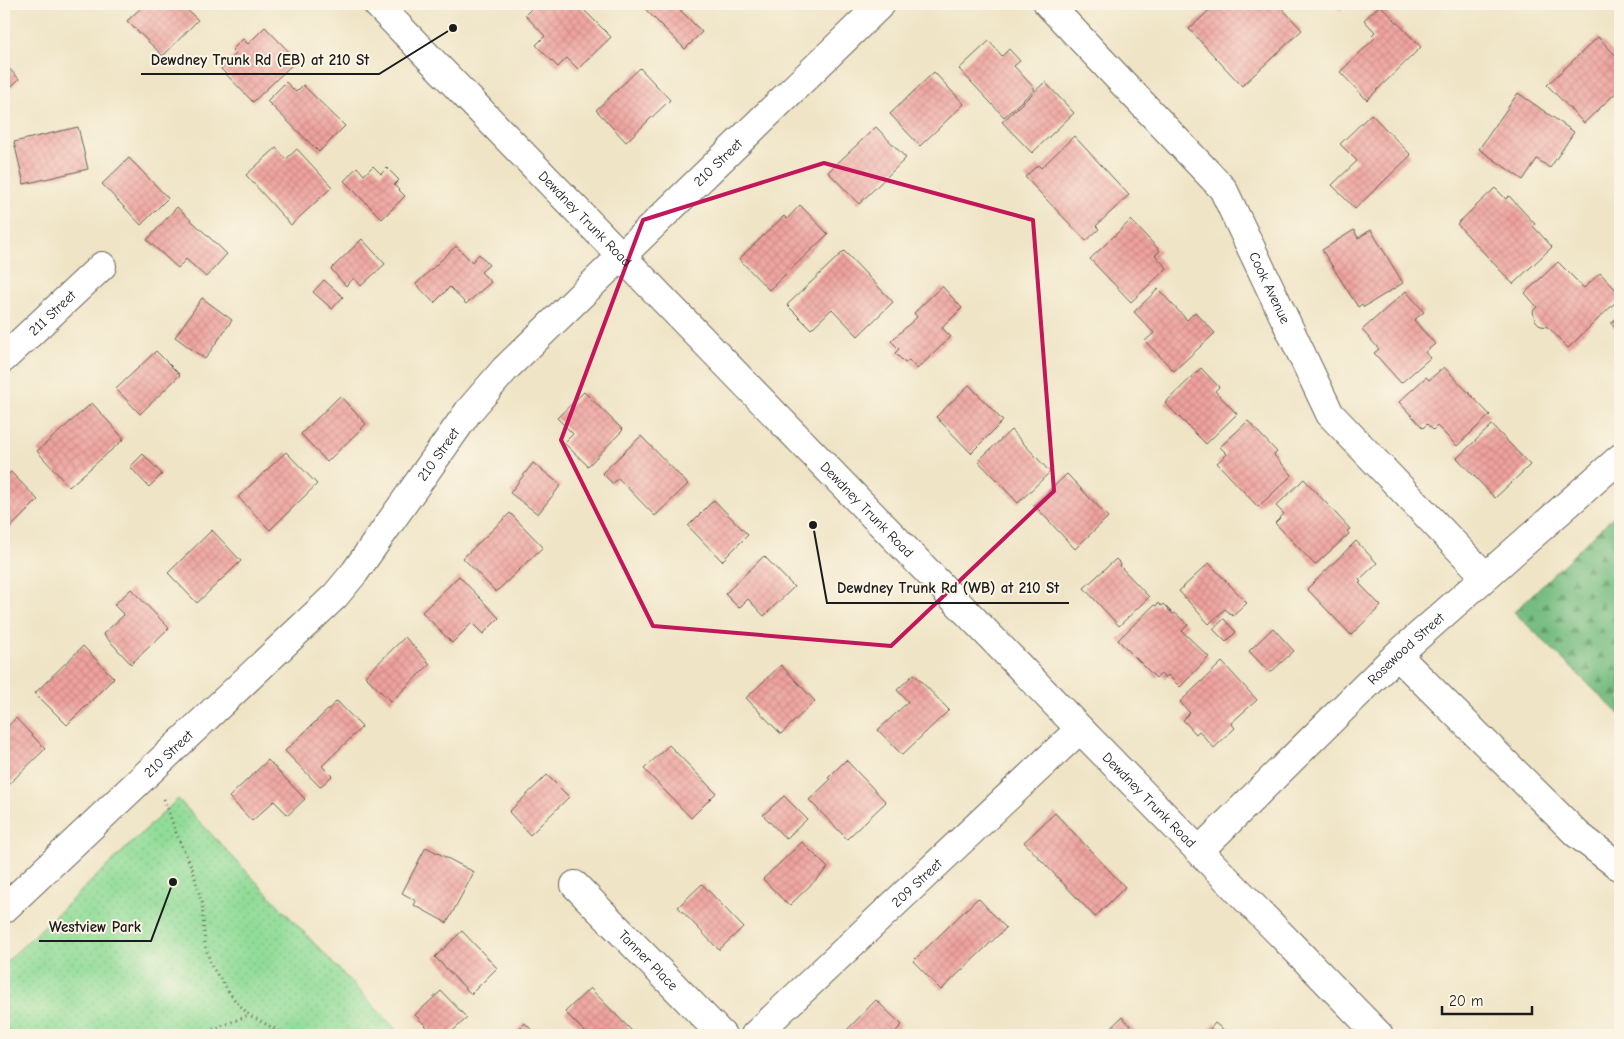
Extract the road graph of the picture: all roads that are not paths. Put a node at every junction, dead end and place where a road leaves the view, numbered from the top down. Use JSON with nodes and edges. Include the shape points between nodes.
{"nodes":[{"id":1,"x":377,"y":4,"type":"edge"},
{"id":2,"x":881,"y":4,"type":"edge"},
{"id":3,"x":1048,"y":4,"type":"edge"},
{"id":4,"x":623,"y":256,"type":"junction"},
{"id":5,"x":102,"y":266,"type":"dead end"},
{"id":6,"x":4,"y":358,"type":"edge"},
{"id":7,"x":1620,"y":458,"type":"edge"},
{"id":8,"x":1485,"y":576,"type":"junction"},
{"id":9,"x":1397,"y":655,"type":"junction"},
{"id":10,"x":1080,"y":729,"type":"junction"},
{"id":11,"x":1200,"y":850,"type":"junction"},
{"id":12,"x":1620,"y":867,"type":"edge"},
{"id":13,"x":575,"y":885,"type":"dead end"},
{"id":14,"x":4,"y":909,"type":"edge"},
{"id":15,"x":722,"y":1035,"type":"edge"},
{"id":16,"x":755,"y":1035,"type":"edge"},
{"id":17,"x":1379,"y":1035,"type":"edge"}],
"edges":[{"from":1,"to":4,"type":"street","name":"Dewdney Trunk Road"},
{"from":2,"to":4,"type":"street","name":"210 Street"},
{"from":3,"to":8,"type":"street","name":"Cook Avenue","via":[[1223,190],[1330,414]]},
{"from":4,"to":10,"type":"street","name":"Dewdney Trunk Road"},
{"from":4,"to":14,"type":"street","name":"210 Street","via":[[485,391],[335,596]]},
{"from":5,"to":6,"type":"street","name":"211 Street"},
{"from":7,"to":8,"type":"street","name":"Rosewood Street"},
{"from":8,"to":9,"type":"street","name":"Rosewood Street"},
{"from":9,"to":11,"type":"street","name":"Rosewood Street"},
{"from":9,"to":12,"type":"street","via":[[1576,834]]},
{"from":10,"to":11,"type":"street","name":"Dewdney Trunk Road"},
{"from":10,"to":16,"type":"street","name":"209 Street"},
{"from":11,"to":17,"type":"street","name":"Dewdney Trunk Road"},
{"from":13,"to":15,"type":"street","name":"Tanner Place"}]}
